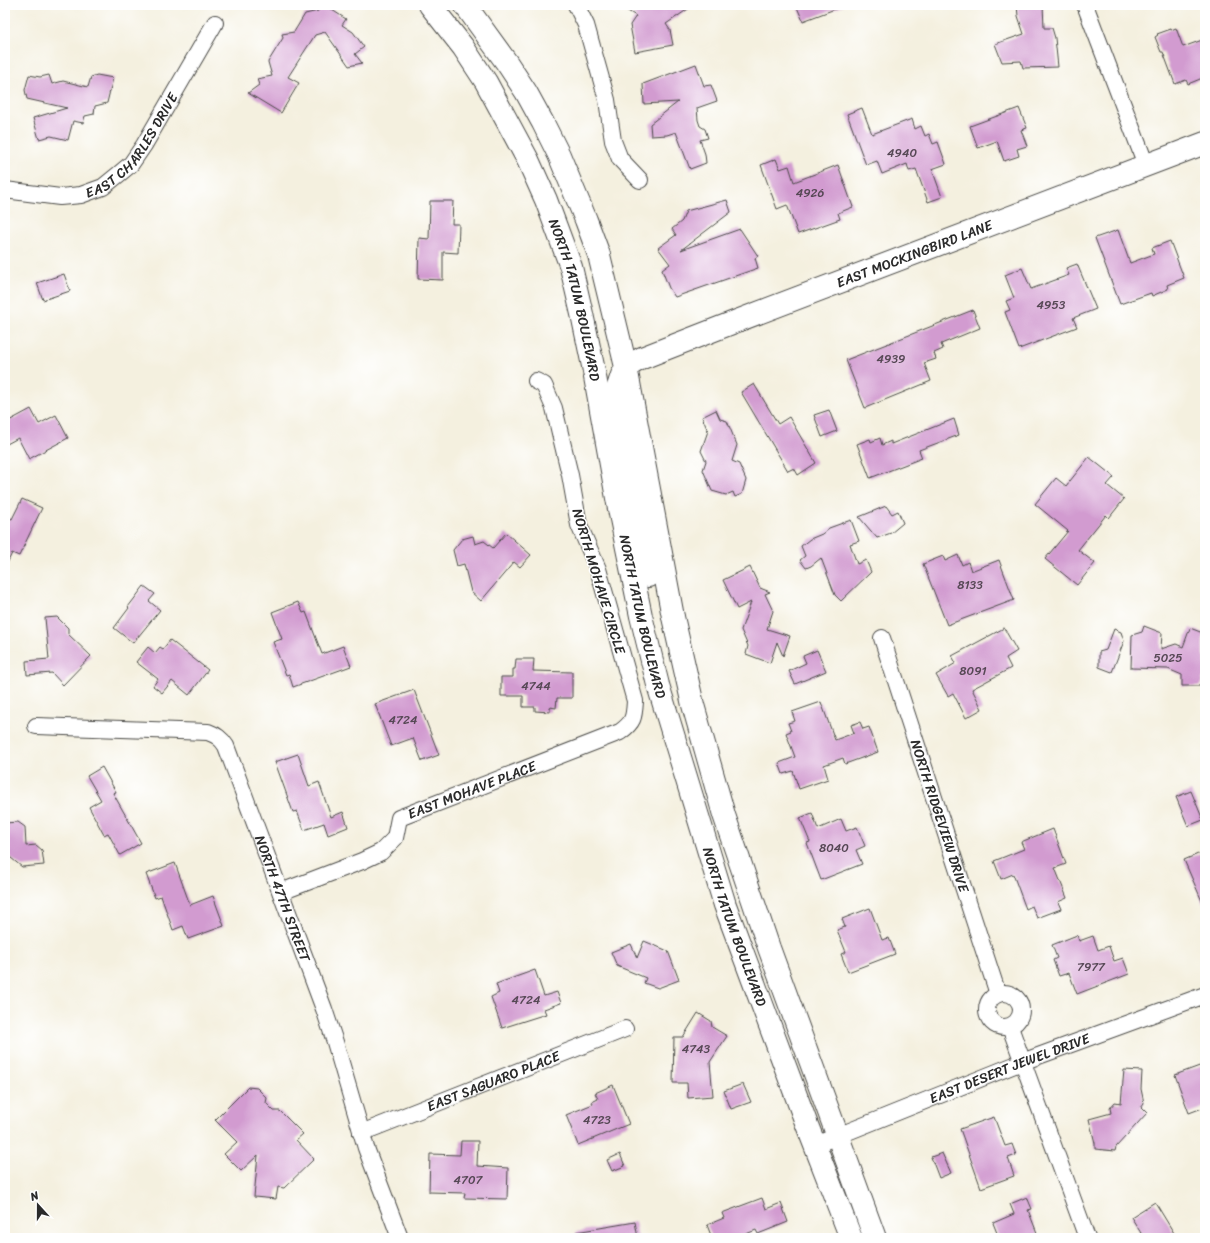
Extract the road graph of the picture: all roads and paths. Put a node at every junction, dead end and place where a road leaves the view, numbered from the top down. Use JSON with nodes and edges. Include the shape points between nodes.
{"nodes":[{"id":1,"x":430,"y":5,"type":"edge"},
{"id":2,"x":465,"y":5,"type":"edge"},
{"id":3,"x":576,"y":5,"type":"edge"},
{"id":4,"x":1085,"y":5,"type":"edge"},
{"id":5,"x":215,"y":23,"type":"dead end"},
{"id":6,"x":1205,"y":143,"type":"edge"},
{"id":7,"x":1146,"y":165,"type":"junction"},
{"id":8,"x":640,"y":180,"type":"dead end"},
{"id":9,"x":5,"y":190,"type":"edge"},
{"id":10,"x":626,"y":368,"type":"junction"},
{"id":11,"x":536,"y":381,"type":"dead end"},
{"id":12,"x":882,"y":638,"type":"dead end"},
{"id":13,"x":651,"y":658,"type":"junction"},
{"id":14,"x":634,"y":717,"type":"joint"},
{"id":15,"x":36,"y":726,"type":"dead end"},
{"id":16,"x":281,"y":892,"type":"junction"},
{"id":17,"x":998,"y":994,"type":"junction"},
{"id":18,"x":1205,"y":996,"type":"edge"},
{"id":19,"x":1010,"y":1027,"type":"junction"},
{"id":20,"x":625,"y":1029,"type":"dead end"},
{"id":21,"x":1022,"y":1062,"type":"junction"},
{"id":22,"x":361,"y":1133,"type":"junction"},
{"id":23,"x":838,"y":1135,"type":"junction"},
{"id":24,"x":814,"y":1145,"type":"junction"},
{"id":25,"x":872,"y":1232,"type":"edge"},
{"id":26,"x":847,"y":1237,"type":"edge"},
{"id":27,"x":400,"y":1238,"type":"edge"},
{"id":28,"x":1087,"y":1238,"type":"edge"}],
"edges":[{"from":1,"to":13,"type":"main road","name":"NORTH TATUM BOULEVARD","via":[[486,82],[546,200],[571,267]]},
{"from":2,"to":10,"type":"main road","name":"NORTH TATUM BOULEVARD","via":[[526,92],[560,155],[599,256]]},
{"from":3,"to":8,"type":"street","via":[[586,25],[606,100],[613,141],[620,159]]},
{"from":4,"to":7,"type":"street"},
{"from":5,"to":9,"type":"street","name":"EAST CHARLES DRIVE","via":[[144,145],[131,164],[103,187],[80,195],[60,197]]},
{"from":6,"to":7,"type":"main road","name":"EAST MOCKINGBIRD LANE"},
{"from":7,"to":10,"type":"main road","name":"EAST MOCKINGBIRD LANE","via":[[642,358]]},
{"from":10,"to":13,"type":"main road","via":[[620,379],[618,402],[622,440],[656,617]]},
{"from":10,"to":23,"type":"main road","name":"NORTH TATUM BOULEVARD","via":[[673,617],[695,713],[724,815],[769,948]]},
{"from":11,"to":14,"type":"street","name":"NORTH MOHAVE CIRCLE","via":[[544,385],[554,408],[579,525],[602,579],[635,701]]},
{"from":12,"to":17,"type":"street","name":"NORTH RIDGEVIEW DRIVE"},
{"from":13,"to":24,"type":"main road","name":"NORTH TATUM BOULEVARD","via":[[725,905]]},
{"from":14,"to":16,"type":"street","name":"EAST MOHAVE PLACE","via":[[629,726],[620,732],[399,818],[395,838],[381,852]]},
{"from":15,"to":16,"type":"street","name":"NORTH 47TH STREET","via":[[208,732],[222,739]]},
{"from":16,"to":22,"type":"street","name":"NORTH 47TH STREET","via":[[335,1042]]},
{"from":17,"to":19,"type":"street","via":[[989,1002],[989,1019],[998,1027]]},
{"from":17,"to":19,"type":"street","via":[[1014,996],[1021,1004],[1021,1015]]},
{"from":18,"to":21,"type":"street","name":"EAST DESERT JEWEL DRIVE"},
{"from":19,"to":21,"type":"street"},
{"from":20,"to":22,"type":"street","name":"EAST SAGUARO PLACE"},
{"from":21,"to":23,"type":"street","name":"EAST DESERT JEWEL DRIVE"},
{"from":21,"to":28,"type":"street"},
{"from":22,"to":27,"type":"street","name":"NORTH 47TH STREET"},
{"from":23,"to":24,"type":"street","name":"EAST DESERT JEWEL DRIVE"},
{"from":23,"to":25,"type":"main road","name":"NORTH TATUM BOULEVARD"},
{"from":24,"to":26,"type":"main road","name":"NORTH TATUM BOULEVARD"},
{"from":25,"to":26,"type":"street"}]}
